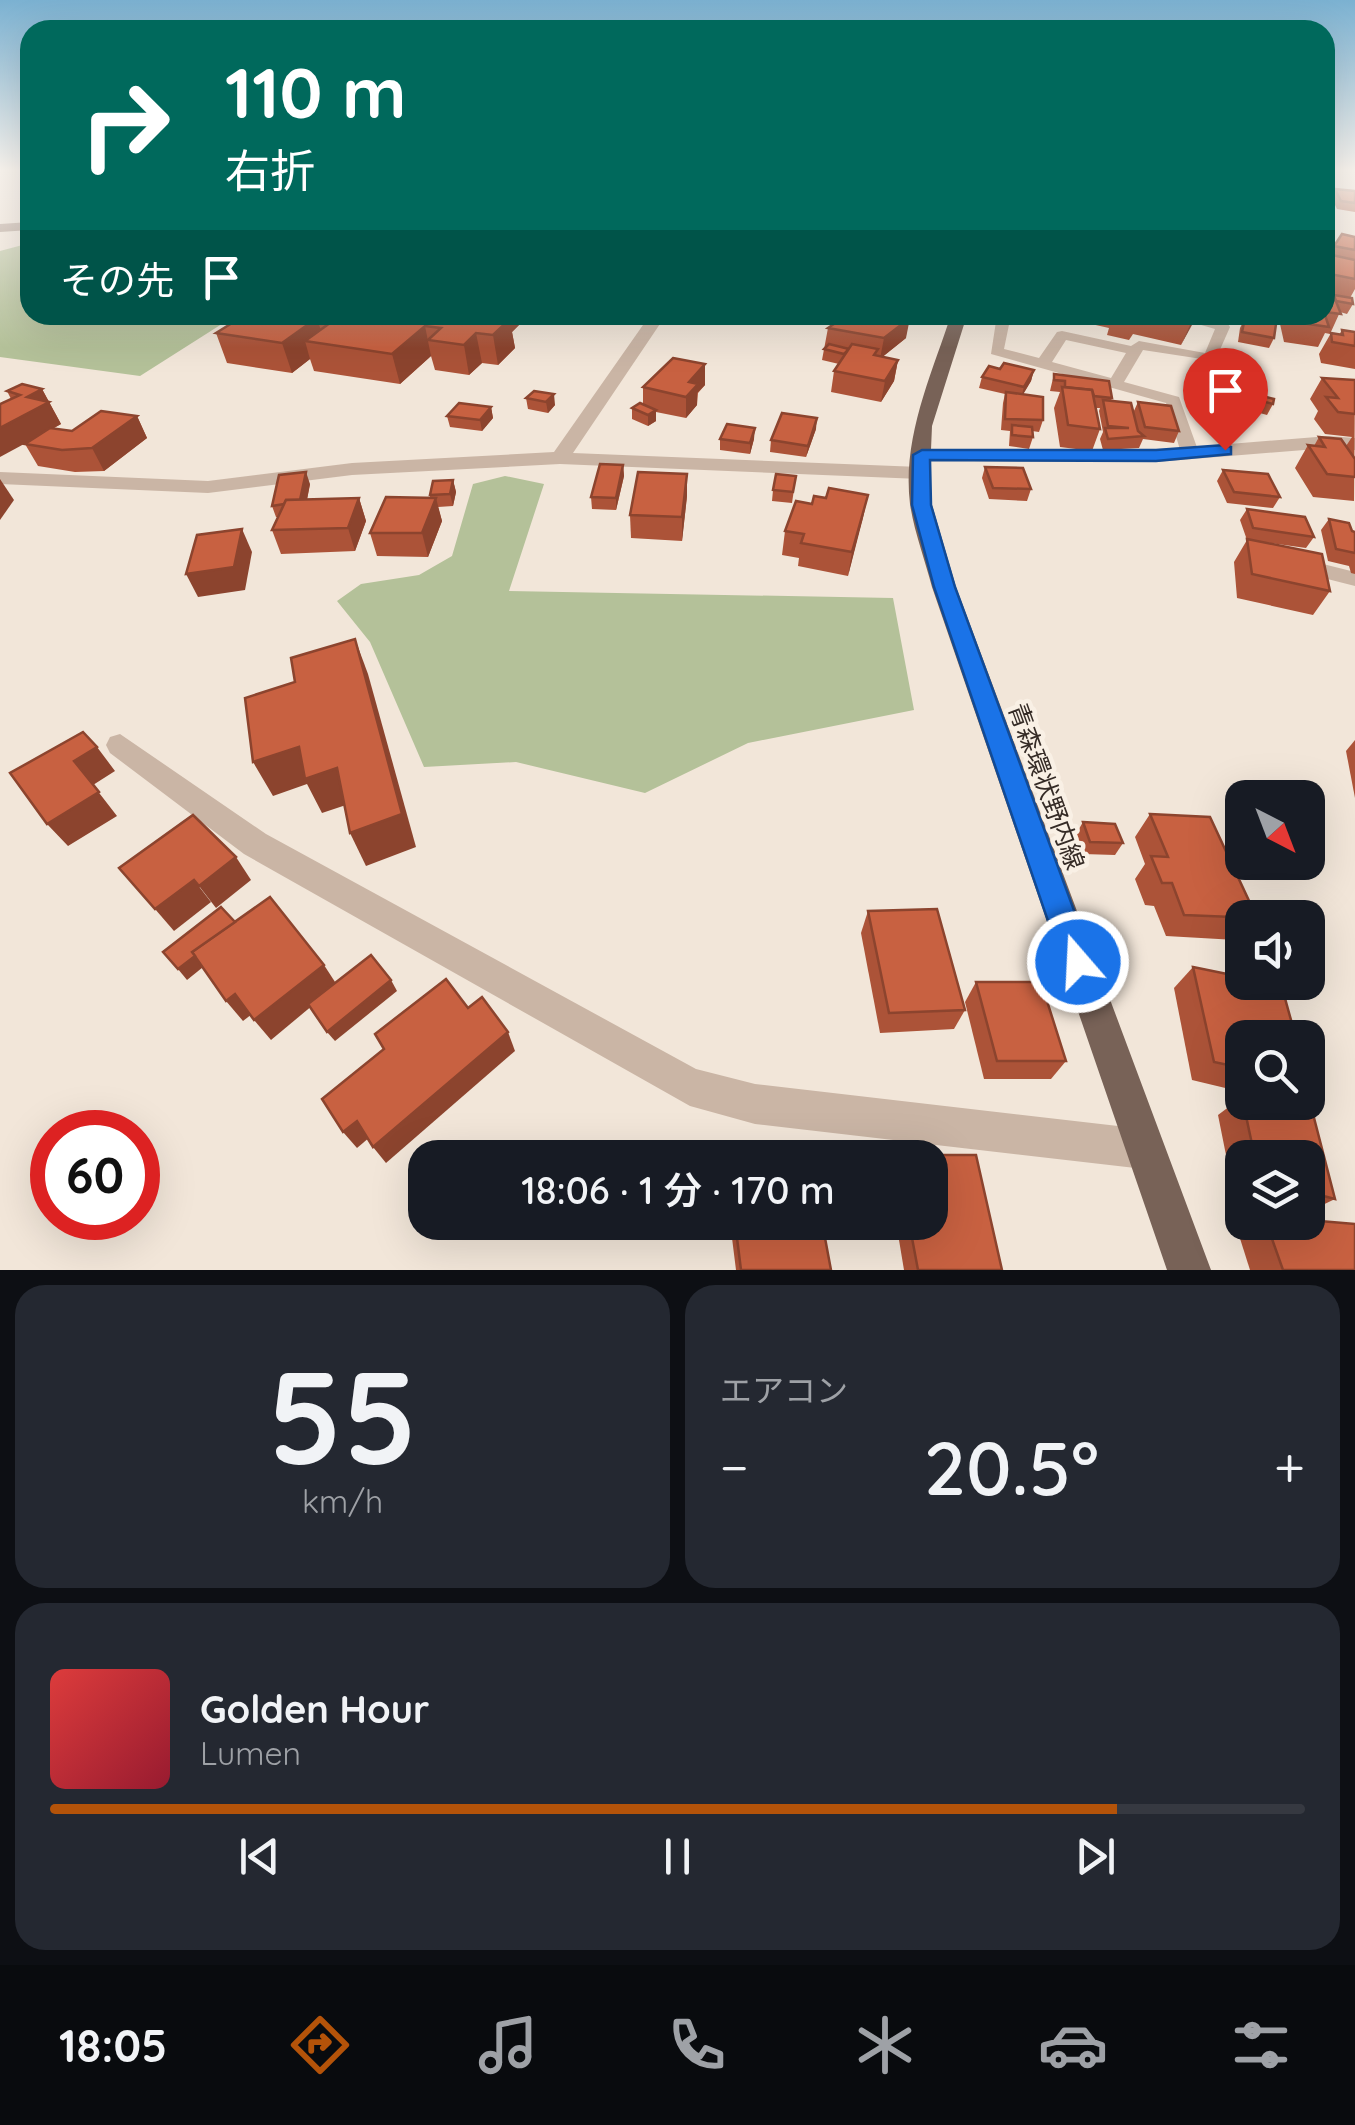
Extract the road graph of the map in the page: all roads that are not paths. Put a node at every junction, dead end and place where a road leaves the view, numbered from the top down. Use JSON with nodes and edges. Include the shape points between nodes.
{"nodes":[{"id":1,"x":651,"y":325,"type":"edge"},
{"id":2,"x":956,"y":325,"type":"edge"},
{"id":3,"x":1002,"y":325,"type":"edge"},
{"id":4,"x":1215,"y":325,"type":"edge"},
{"id":5,"x":1135,"y":351,"type":"junction"},
{"id":6,"x":1042,"y":364,"type":"junction"},
{"id":7,"x":1115,"y":384,"type":"junction"},
{"id":8,"x":1355,"y":444,"type":"edge"},
{"id":9,"x":1190,"y":453,"type":"junction"},
{"id":10,"x":560,"y":458,"type":"junction"},
{"id":11,"x":921,"y":464,"type":"junction"},
{"id":12,"x":0,"y":478,"type":"edge"},
{"id":13,"x":1273,"y":558,"type":"edge"},
{"id":14,"x":1355,"y":579,"type":"edge"},
{"id":15,"x":120,"y":745,"type":"dead end"},
{"id":16,"x":1144,"y":1149,"type":"junction"},
{"id":17,"x":1189,"y":1270,"type":"edge"}],
"edges":[{"from":1,"to":10,"type":"street"},
{"from":2,"to":11,"type":"main road","name":"青森環状野内線","via":[[931,394]]},
{"from":3,"to":6,"type":"lane","via":[[996,351]]},
{"from":4,"to":5,"type":"lane","via":[[1223,327],[1210,358],[1139,345]]},
{"from":5,"to":6,"type":"lane","via":[[1062,335]]},
{"from":5,"to":7,"type":"lane"},
{"from":6,"to":7,"type":"lane"},
{"from":7,"to":9,"type":"lane","via":[[1173,400]]},
{"from":8,"to":9,"type":"street"},
{"from":9,"to":11,"type":"street"},
{"from":10,"to":11,"type":"street"},
{"from":10,"to":12,"type":"street","via":[[352,469],[208,487]]},
{"from":11,"to":16,"type":"main road","name":"青森環状野内線","via":[[922,505],[944,587]]},
{"from":13,"to":14,"type":"lane"},
{"from":15,"to":16,"type":"street","via":[[255,844],[690,1087],[754,1104]]},
{"from":16,"to":17,"type":"main road","name":"青森環状野内線"}]}
